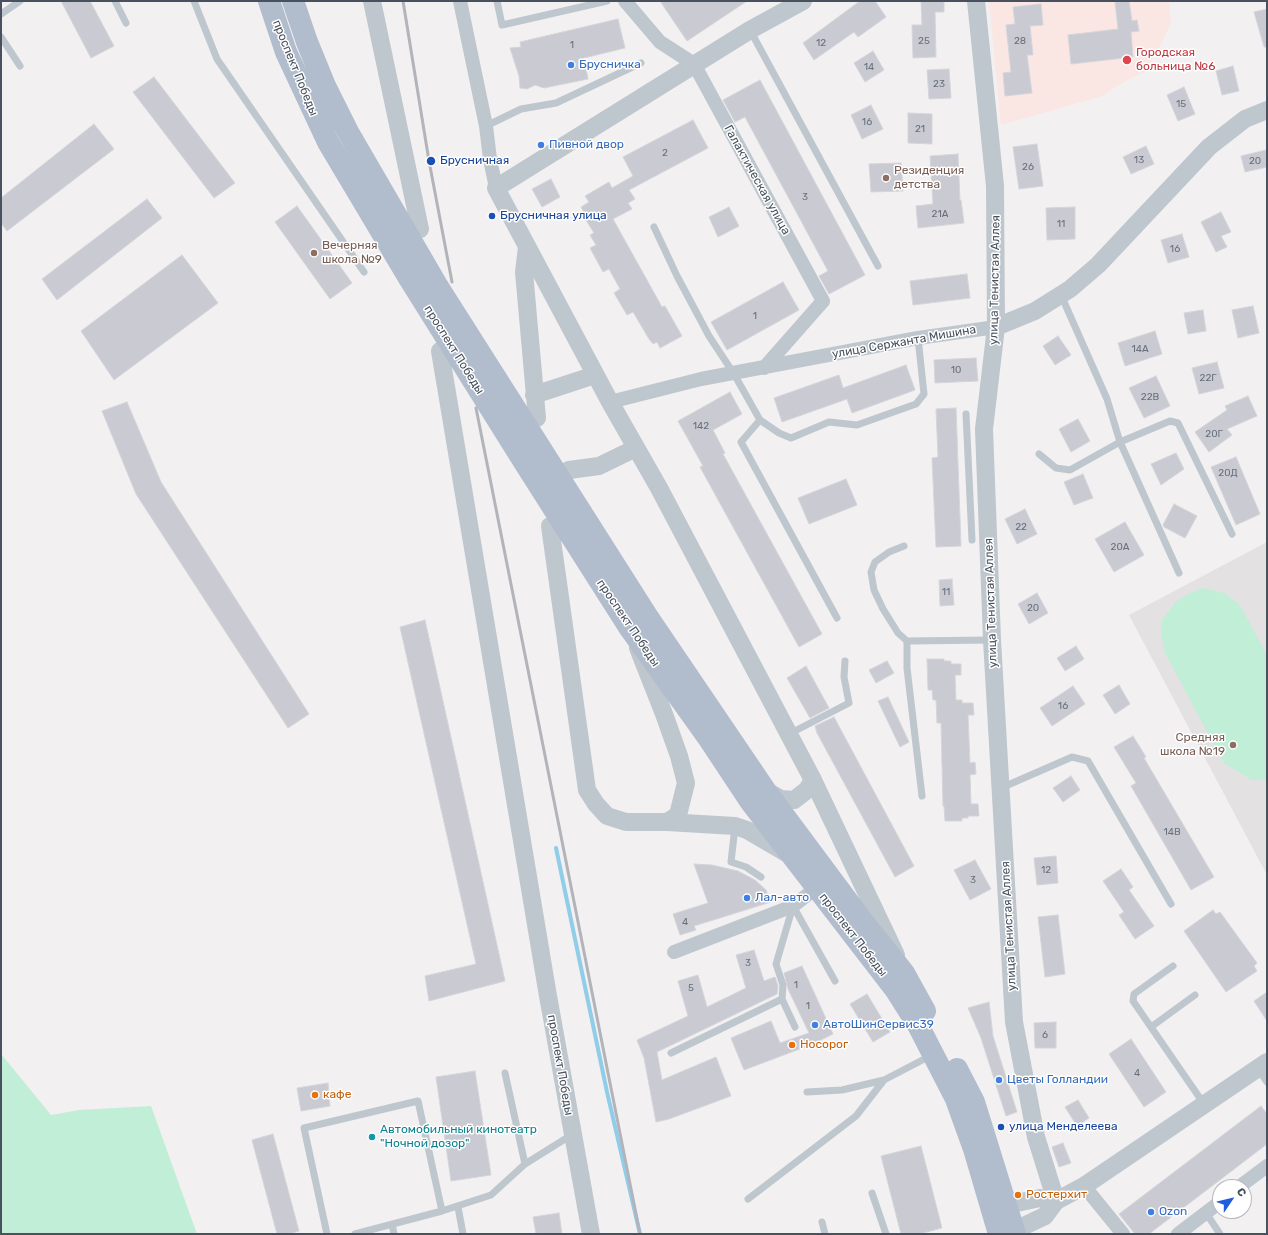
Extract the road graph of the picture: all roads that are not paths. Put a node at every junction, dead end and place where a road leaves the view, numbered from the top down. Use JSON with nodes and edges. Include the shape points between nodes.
{"nodes":[{"id":1,"x":20,"y":1,"type":"edge"},
{"id":2,"x":116,"y":1,"type":"edge"},
{"id":3,"x":194,"y":1,"type":"edge"},
{"id":4,"x":269,"y":1,"type":"edge"},
{"id":5,"x":293,"y":1,"type":"edge"},
{"id":6,"x":372,"y":1,"type":"edge"},
{"id":7,"x":460,"y":1,"type":"edge"},
{"id":8,"x":497,"y":1,"type":"edge"},
{"id":9,"x":607,"y":1,"type":"edge"},
{"id":10,"x":625,"y":1,"type":"edge"},
{"id":11,"x":803,"y":1,"type":"edge"},
{"id":12,"x":976,"y":1,"type":"edge"},
{"id":13,"x":1,"y":14,"type":"edge"},
{"id":14,"x":126,"y":23,"type":"dead end"},
{"id":15,"x":750,"y":30,"type":"junction"},
{"id":16,"x":1,"y":37,"type":"edge"},
{"id":17,"x":641,"y":63,"type":"dead end"},
{"id":18,"x":694,"y":64,"type":"junction"},
{"id":19,"x":20,"y":66,"type":"dead end"},
{"id":20,"x":1267,"y":110,"type":"edge"},
{"id":21,"x":486,"y":126,"type":"junction"},
{"id":22,"x":496,"y":188,"type":"junction"},
{"id":23,"x":654,"y":227,"type":"dead end"},
{"id":24,"x":420,"y":230,"type":"dead end"},
{"id":25,"x":527,"y":247,"type":"junction"},
{"id":26,"x":878,"y":266,"type":"dead end"},
{"id":27,"x":364,"y":272,"type":"dead end"},
{"id":28,"x":1061,"y":294,"type":"junction"},
{"id":29,"x":996,"y":326,"type":"junction"},
{"id":30,"x":918,"y":338,"type":"junction"},
{"id":31,"x":440,"y":351,"type":"dead end"},
{"id":32,"x":764,"y":368,"type":"junction"},
{"id":33,"x":734,"y":374,"type":"junction"},
{"id":34,"x":595,"y":375,"type":"junction"},
{"id":35,"x":534,"y":395,"type":"junction"},
{"id":36,"x":610,"y":402,"type":"junction"},
{"id":37,"x":966,"y":414,"type":"dead end"},
{"id":38,"x":537,"y":418,"type":"dead end"},
{"id":39,"x":760,"y":420,"type":"junction"},
{"id":40,"x":976,"y":429,"type":"junction"},
{"id":41,"x":1120,"y":442,"type":"junction"},
{"id":42,"x":636,"y":448,"type":"junction"},
{"id":43,"x":1039,"y":454,"type":"dead end"},
{"id":44,"x":569,"y":470,"type":"dead end"},
{"id":45,"x":550,"y":526,"type":"dead end"},
{"id":46,"x":1232,"y":534,"type":"dead end"},
{"id":47,"x":972,"y":540,"type":"dead end"},
{"id":48,"x":904,"y":546,"type":"dead end"},
{"id":49,"x":1178,"y":573,"type":"dead end"},
{"id":50,"x":837,"y":618,"type":"dead end"},
{"id":51,"x":629,"y":627,"type":"junction"},
{"id":52,"x":992,"y":640,"type":"junction"},
{"id":53,"x":907,"y":641,"type":"junction"},
{"id":54,"x":845,"y":661,"type":"dead end"},
{"id":55,"x":789,"y":734,"type":"junction"},
{"id":56,"x":813,"y":780,"type":"junction"},
{"id":57,"x":1001,"y":788,"type":"junction"},
{"id":58,"x":766,"y":790,"type":"junction"},
{"id":59,"x":922,"y":796,"type":"dead end"},
{"id":60,"x":667,"y":822,"type":"junction"},
{"id":61,"x":735,"y":826,"type":"junction"},
{"id":62,"x":792,"y":856,"type":"junction"},
{"id":63,"x":761,"y":877,"type":"dead end"},
{"id":64,"x":816,"y":888,"type":"junction"},
{"id":65,"x":1171,"y":904,"type":"dead end"},
{"id":66,"x":793,"y":906,"type":"junction"},
{"id":67,"x":674,"y":952,"type":"dead end"},
{"id":68,"x":1173,"y":966,"type":"dead end"},
{"id":69,"x":904,"y":973,"type":"junction"},
{"id":70,"x":835,"y":980,"type":"dead end"},
{"id":71,"x":1195,"y":995,"type":"dead end"},
{"id":72,"x":782,"y":999,"type":"junction"},
{"id":73,"x":795,"y":1027,"type":"dead end"},
{"id":74,"x":1151,"y":1028,"type":"junction"},
{"id":75,"x":671,"y":1053,"type":"dead end"},
{"id":76,"x":934,"y":1054,"type":"junction"},
{"id":77,"x":1264,"y":1071,"type":"edge"},
{"id":78,"x":505,"y":1073,"type":"dead end"},
{"id":79,"x":884,"y":1080,"type":"junction"},
{"id":80,"x":807,"y":1092,"type":"dead end"},
{"id":81,"x":1204,"y":1105,"type":"junction"},
{"id":82,"x":573,"y":1134,"type":"junction"},
{"id":83,"x":525,"y":1164,"type":"junction"},
{"id":84,"x":1267,"y":1166,"type":"edge"},
{"id":85,"x":1250,"y":1179,"type":"edge"},
{"id":86,"x":1084,"y":1186,"type":"junction"},
{"id":87,"x":872,"y":1193,"type":"dead end"},
{"id":88,"x":748,"y":1199,"type":"dead end"},
{"id":89,"x":1056,"y":1201,"type":"junction"},
{"id":90,"x":458,"y":1206,"type":"junction"},
{"id":91,"x":999,"y":1207,"type":"junction"},
{"id":92,"x":1212,"y":1208,"type":"edge"},
{"id":93,"x":442,"y":1211,"type":"junction"},
{"id":94,"x":1206,"y":1213,"type":"junction"},
{"id":95,"x":822,"y":1222,"type":"dead end"},
{"id":96,"x":392,"y":1224,"type":"junction"},
{"id":97,"x":1009,"y":1233,"type":"edge"},
{"id":98,"x":327,"y":1234,"type":"edge"},
{"id":99,"x":355,"y":1234,"type":"edge"},
{"id":100,"x":394,"y":1234,"type":"edge"},
{"id":101,"x":462,"y":1234,"type":"edge"},
{"id":102,"x":591,"y":1234,"type":"edge"},
{"id":103,"x":825,"y":1234,"type":"edge"},
{"id":104,"x":886,"y":1234,"type":"edge"},
{"id":105,"x":1123,"y":1234,"type":"edge"},
{"id":106,"x":1178,"y":1234,"type":"edge"},
{"id":107,"x":1220,"y":1234,"type":"edge"}],
"edges":[{"from":1,"to":13,"type":"lane"},
{"from":2,"to":14,"type":"lane"},
{"from":3,"to":27,"type":"lane","via":[[217,59]]},
{"from":4,"to":51,"type":"main road","name":"проспект Победы","via":[[286,52],[305,95],[351,182]]},
{"from":5,"to":58,"type":"main road","name":"проспект Победы","via":[[325,86],[362,157],[438,287],[647,616]]},
{"from":6,"to":24,"type":"street"},
{"from":7,"to":21,"type":"street"},
{"from":8,"to":9,"type":"lane","via":[[502,25]]},
{"from":10,"to":18,"type":"street","name":"Галактическая улица","via":[[660,42]]},
{"from":11,"to":15,"type":"street"},
{"from":12,"to":29,"type":"street","name":"улица Тенистая Аллея","via":[[996,186]]},
{"from":15,"to":18,"type":"street"},
{"from":15,"to":26,"type":"lane"},
{"from":16,"to":19,"type":"lane"},
{"from":17,"to":21,"type":"lane","via":[[556,103],[521,109]]},
{"from":18,"to":22,"type":"street"},
{"from":18,"to":32,"type":"street","name":"Галактическая улица","via":[[823,301]]},
{"from":20,"to":28,"type":"street","name":"улица Сержанта Мишина","via":[[1245,119],[1209,147],[1098,265]]},
{"from":21,"to":22,"type":"street"},
{"from":22,"to":25,"type":"street"},
{"from":23,"to":33,"type":"lane","via":[[709,336]]},
{"from":25,"to":34,"type":"street"},
{"from":25,"to":35,"type":"street","via":[[524,272]]},
{"from":28,"to":29,"type":"street","name":"улица Сержанта Мишина","via":[[1035,311]]},
{"from":28,"to":41,"type":"lane","via":[[1107,400]]},
{"from":29,"to":30,"type":"street","name":"улица Сержанта Мишина"},
{"from":29,"to":40,"type":"street","name":"улица Тенистая Аллея"},
{"from":30,"to":32,"type":"street","name":"улица Сержанта Мишина"},
{"from":30,"to":39,"type":"lane","via":[[924,394],[916,404],[857,425],[829,422],[790,438]]},
{"from":31,"to":82,"type":"street","name":"проспект Победы"},
{"from":32,"to":33,"type":"street","name":"улица Сержанта Мишина"},
{"from":33,"to":36,"type":"street","name":"улица Сержанта Мишина","via":[[701,379]]},
{"from":33,"to":39,"type":"lane"},
{"from":34,"to":35,"type":"street"},
{"from":34,"to":36,"type":"street"},
{"from":35,"to":38,"type":"street"},
{"from":36,"to":42,"type":"street"},
{"from":37,"to":40,"type":"lane"},
{"from":39,"to":50,"type":"lane","via":[[741,442]]},
{"from":40,"to":47,"type":"lane"},
{"from":40,"to":52,"type":"street","name":"улица Тенистая Аллея"},
{"from":41,"to":43,"type":"lane","via":[[1070,470],[1056,468]]},
{"from":41,"to":46,"type":"lane","via":[[1170,421],[1178,423]]},
{"from":41,"to":49,"type":"lane"},
{"from":42,"to":44,"type":"street","via":[[599,466]]},
{"from":42,"to":55,"type":"street"},
{"from":45,"to":60,"type":"street","via":[[587,790],[607,816],[626,822]]},
{"from":48,"to":53,"type":"lane","via":[[875,562],[871,572],[874,590],[883,609],[898,633]]},
{"from":51,"to":60,"type":"street","via":[[664,714],[686,783],[678,815]]},
{"from":51,"to":62,"type":"main road","name":"проспект Победы","via":[[750,801]]},
{"from":52,"to":53,"type":"lane"},
{"from":52,"to":57,"type":"street","name":"улица Тенистая Аллея"},
{"from":53,"to":59,"type":"lane","via":[[907,668]]},
{"from":54,"to":55,"type":"lane","via":[[844,677],[849,703]]},
{"from":55,"to":56,"type":"street"},
{"from":56,"to":58,"type":"street","via":[[807,790],[794,800],[781,799]]},
{"from":56,"to":69,"type":"street"},
{"from":57,"to":65,"type":"lane","via":[[1072,757],[1088,762]]},
{"from":57,"to":89,"type":"street","name":"улица Тенистая Аллея","via":[[1014,1022],[1036,1137]]},
{"from":58,"to":69,"type":"main road","name":"проспект Победы"},
{"from":60,"to":61,"type":"street"},
{"from":61,"to":62,"type":"street","via":[[747,830]]},
{"from":61,"to":63,"type":"lane","via":[[731,862],[746,867]]},
{"from":62,"to":64,"type":"main road","name":"проспект Победы"},
{"from":64,"to":66,"type":"street"},
{"from":64,"to":76,"type":"main road","name":"проспект Победы","via":[[895,989]]},
{"from":66,"to":67,"type":"street"},
{"from":66,"to":70,"type":"lane"},
{"from":66,"to":72,"type":"lane","via":[[776,964],[783,985]]},
{"from":68,"to":74,"type":"lane","via":[[1134,994],[1133,1001]]},
{"from":69,"to":91,"type":"main road","name":"проспект Победы","via":[[974,1102]]},
{"from":71,"to":74,"type":"lane"},
{"from":72,"to":73,"type":"lane"},
{"from":72,"to":75,"type":"lane"},
{"from":74,"to":81,"type":"lane"},
{"from":76,"to":79,"type":"lane"},
{"from":76,"to":91,"type":"main road","name":"проспект Победы","via":[[956,1099]]},
{"from":77,"to":81,"type":"street"},
{"from":78,"to":83,"type":"lane"},
{"from":79,"to":80,"type":"lane","via":[[842,1090]]},
{"from":79,"to":88,"type":"lane","via":[[856,1116]]},
{"from":81,"to":86,"type":"street"},
{"from":82,"to":83,"type":"lane"},
{"from":82,"to":102,"type":"street","name":"проспект Победы"},
{"from":83,"to":90,"type":"lane","via":[[491,1195]]},
{"from":84,"to":85,"type":"street"},
{"from":86,"to":89,"type":"street"},
{"from":86,"to":105,"type":"street"},
{"from":87,"to":104,"type":"lane"},
{"from":89,"to":91,"type":"street","via":[[1040,1198]]},
{"from":89,"to":97,"type":"street","via":[[1045,1216]]},
{"from":90,"to":93,"type":"lane"},
{"from":90,"to":101,"type":"lane"},
{"from":91,"to":97,"type":"main road","name":"проспект Победы"},
{"from":92,"to":94,"type":"street"},
{"from":93,"to":96,"type":"lane"},
{"from":93,"to":98,"type":"lane","via":[[418,1101],[304,1128]]},
{"from":94,"to":106,"type":"street"},
{"from":94,"to":107,"type":"lane"},
{"from":95,"to":103,"type":"lane"},
{"from":96,"to":99,"type":"lane"},
{"from":96,"to":100,"type":"lane"}]}
